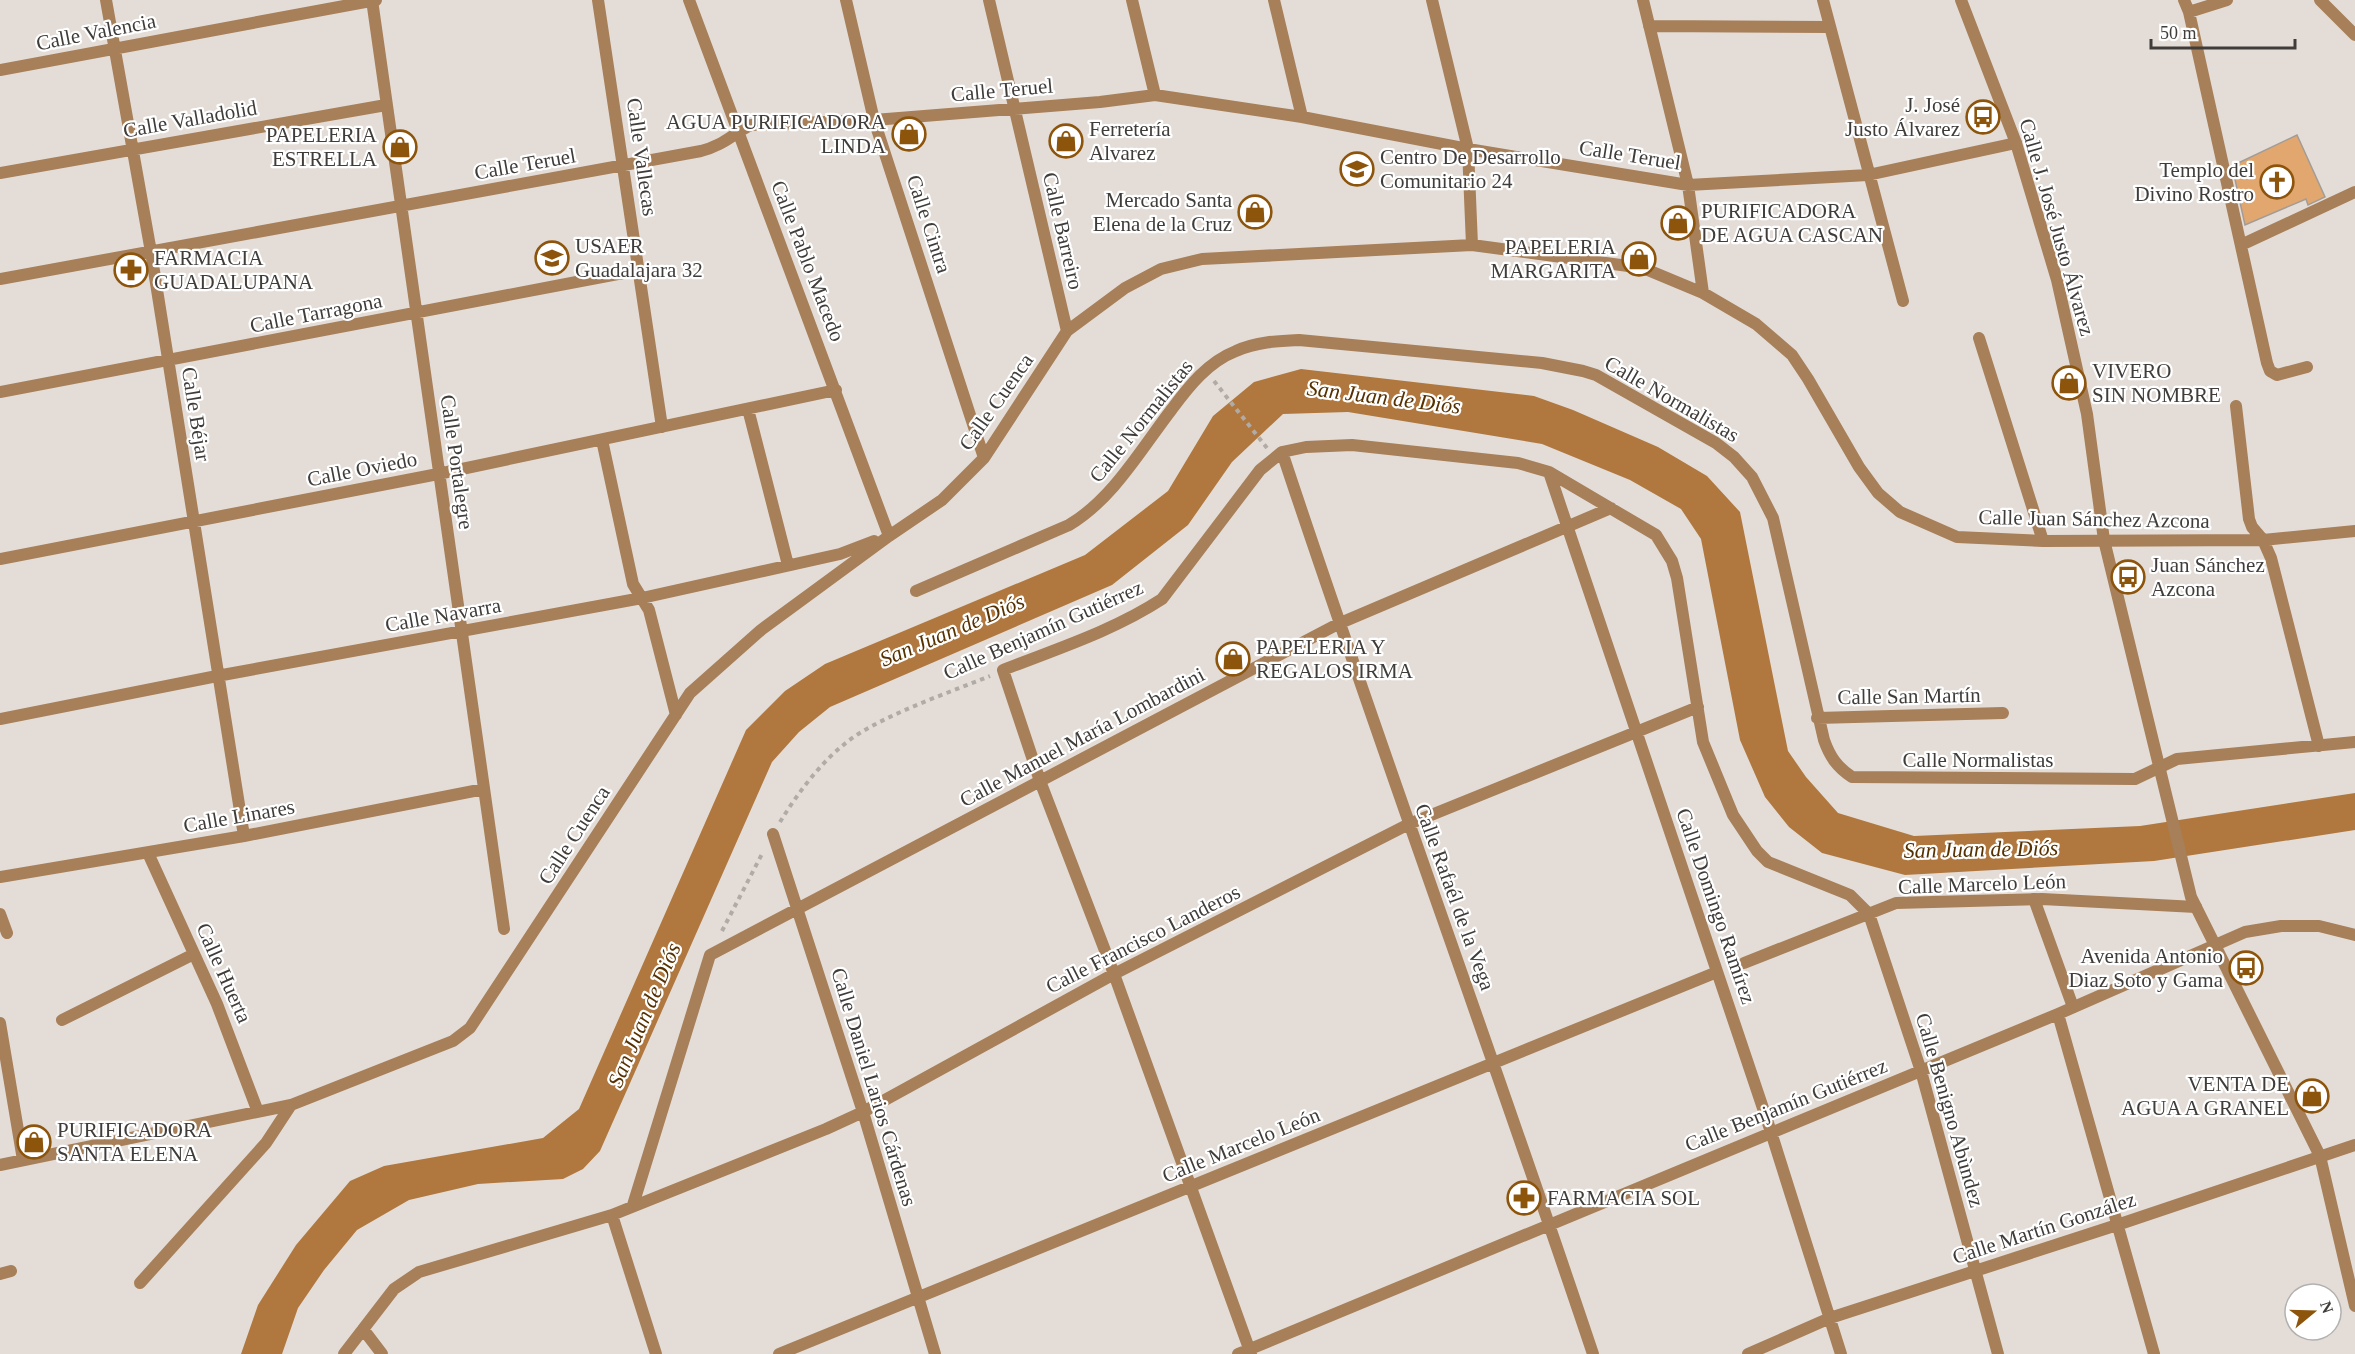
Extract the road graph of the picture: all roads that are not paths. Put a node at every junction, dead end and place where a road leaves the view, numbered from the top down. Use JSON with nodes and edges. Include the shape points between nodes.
{"nodes":[{"id":1,"x":106,"y":0,"type":"edge"},
{"id":2,"x":373,"y":0,"type":"edge"},
{"id":3,"x":598,"y":0,"type":"edge"},
{"id":4,"x":689,"y":0,"type":"edge"},
{"id":5,"x":846,"y":0,"type":"edge"},
{"id":6,"x":989,"y":0,"type":"edge"},
{"id":7,"x":1132,"y":0,"type":"edge"},
{"id":8,"x":1274,"y":0,"type":"edge"},
{"id":9,"x":1432,"y":0,"type":"edge"},
{"id":10,"x":1643,"y":0,"type":"edge"},
{"id":11,"x":1823,"y":0,"type":"edge"},
{"id":12,"x":1961,"y":0,"type":"edge"},
{"id":13,"x":2184,"y":0,"type":"edge"},
{"id":14,"x":2228,"y":0,"type":"edge"},
{"id":15,"x":2320,"y":0,"type":"edge"},
{"id":16,"x":2189,"y":12,"type":"junction"},
{"id":17,"x":1649,"y":27,"type":"junction"},
{"id":18,"x":1830,"y":27,"type":"junction"},
{"id":19,"x":2355,"y":35,"type":"edge"},
{"id":20,"x":114,"y":48,"type":"junction"},
{"id":21,"x":0,"y":70,"type":"edge"},
{"id":22,"x":1155,"y":95,"type":"junction"},
{"id":23,"x":386,"y":105,"type":"junction"},
{"id":24,"x":1014,"y":108,"type":"junction"},
{"id":25,"x":1302,"y":117,"type":"junction"},
{"id":26,"x":874,"y":120,"type":"junction"},
{"id":27,"x":738,"y":132,"type":"junction"},
{"id":28,"x":2016,"y":143,"type":"junction"},
{"id":29,"x":132,"y":149,"type":"junction"},
{"id":30,"x":1468,"y":149,"type":"junction"},
{"id":31,"x":623,"y":166,"type":"junction"},
{"id":32,"x":0,"y":173,"type":"edge"},
{"id":33,"x":1868,"y":175,"type":"junction"},
{"id":34,"x":1688,"y":184,"type":"junction"},
{"id":35,"x":2355,"y":192,"type":"edge"},
{"id":36,"x":400,"y":206,"type":"junction"},
{"id":37,"x":1472,"y":245,"type":"junction"},
{"id":38,"x":2241,"y":245,"type":"junction"},
{"id":39,"x":151,"y":252,"type":"junction"},
{"id":40,"x":639,"y":270,"type":"junction"},
{"id":41,"x":0,"y":279,"type":"edge"},
{"id":42,"x":1703,"y":293,"type":"junction"},
{"id":43,"x":1903,"y":301,"type":"dead end"},
{"id":44,"x":416,"y":314,"type":"junction"},
{"id":45,"x":1067,"y":331,"type":"junction"},
{"id":46,"x":1979,"y":338,"type":"dead end"},
{"id":47,"x":168,"y":360,"type":"junction"},
{"id":48,"x":2307,"y":368,"type":"dead end"},
{"id":49,"x":836,"y":390,"type":"junction"},
{"id":50,"x":0,"y":392,"type":"edge"},
{"id":51,"x":2236,"y":406,"type":"dead end"},
{"id":52,"x":748,"y":409,"type":"junction"},
{"id":53,"x":662,"y":428,"type":"junction"},
{"id":54,"x":602,"y":440,"type":"junction"},
{"id":55,"x":1282,"y":452,"type":"junction"},
{"id":56,"x":984,"y":458,"type":"junction"},
{"id":57,"x":1549,"y":472,"type":"junction"},
{"id":58,"x":438,"y":474,"type":"junction"},
{"id":59,"x":1611,"y":508,"type":"junction"},
{"id":60,"x":194,"y":521,"type":"junction"},
{"id":61,"x":1567,"y":526,"type":"junction"},
{"id":62,"x":2355,"y":531,"type":"edge"},
{"id":63,"x":889,"y":536,"type":"junction"},
{"id":64,"x":2104,"y":540,"type":"junction"},
{"id":65,"x":2263,"y":540,"type":"junction"},
{"id":66,"x":2043,"y":541,"type":"junction"},
{"id":67,"x":0,"y":558,"type":"edge"},
{"id":68,"x":788,"y":565,"type":"junction"},
{"id":69,"x":916,"y":591,"type":"dead end"},
{"id":70,"x":642,"y":598,"type":"junction"},
{"id":71,"x":1338,"y":624,"type":"junction"},
{"id":72,"x":462,"y":631,"type":"junction"},
{"id":73,"x":217,"y":676,"type":"junction"},
{"id":74,"x":1698,"y":707,"type":"junction"},
{"id":75,"x":2003,"y":713,"type":"dead end"},
{"id":76,"x":676,"y":715,"type":"junction"},
{"id":77,"x":1817,"y":718,"type":"junction"},
{"id":78,"x":0,"y":719,"type":"edge"},
{"id":79,"x":1636,"y":732,"type":"junction"},
{"id":80,"x":2355,"y":742,"type":"edge"},
{"id":81,"x":2319,"y":746,"type":"junction"},
{"id":82,"x":2160,"y":766,"type":"junction"},
{"id":83,"x":1040,"y":780,"type":"junction"},
{"id":84,"x":484,"y":789,"type":"junction"},
{"id":85,"x":1409,"y":824,"type":"junction"},
{"id":86,"x":772,"y":834,"type":"road end"},
{"id":87,"x":244,"y":836,"type":"junction"},
{"id":88,"x":148,"y":853,"type":"junction"},
{"id":89,"x":0,"y":877,"type":"edge"},
{"id":90,"x":2034,"y":899,"type":"junction"},
{"id":91,"x":2193,"y":902,"type":"junction"},
{"id":92,"x":797,"y":909,"type":"junction"},
{"id":93,"x":0,"y":914,"type":"edge"},
{"id":94,"x":1869,"y":914,"type":"junction"},
{"id":95,"x":504,"y":929,"type":"dead end"},
{"id":96,"x":7,"y":933,"type":"dead end"},
{"id":97,"x":2355,"y":934,"type":"edge"},
{"id":98,"x":2215,"y":943,"type":"junction"},
{"id":99,"x":194,"y":954,"type":"junction"},
{"id":100,"x":1743,"y":963,"type":"dead end"},
{"id":101,"x":1717,"y":972,"type":"junction"},
{"id":102,"x":1114,"y":974,"type":"junction"},
{"id":103,"x":2073,"y":1007,"type":"junction"},
{"id":104,"x":2058,"y":1014,"type":"junction"},
{"id":105,"x":62,"y":1020,"type":"dead end"},
{"id":106,"x":0,"y":1023,"type":"edge"},
{"id":107,"x":1494,"y":1063,"type":"junction"},
{"id":108,"x":1921,"y":1071,"type":"junction"},
{"id":109,"x":291,"y":1105,"type":"junction"},
{"id":110,"x":258,"y":1112,"type":"junction"},
{"id":111,"x":863,"y":1112,"type":"junction"},
{"id":112,"x":1771,"y":1132,"type":"junction"},
{"id":113,"x":2355,"y":1145,"type":"edge"},
{"id":114,"x":2320,"y":1156,"type":"junction"},
{"id":115,"x":23,"y":1160,"type":"junction"},
{"id":116,"x":0,"y":1165,"type":"edge"},
{"id":117,"x":1189,"y":1187,"type":"junction"},
{"id":118,"x":633,"y":1205,"type":"junction"},
{"id":119,"x":612,"y":1215,"type":"junction"},
{"id":120,"x":1550,"y":1224,"type":"junction"},
{"id":121,"x":2117,"y":1226,"type":"junction"},
{"id":122,"x":1975,"y":1271,"type":"junction"},
{"id":123,"x":140,"y":1283,"type":"dead end"},
{"id":124,"x":918,"y":1297,"type":"junction"},
{"id":125,"x":2355,"y":1306,"type":"edge"},
{"id":126,"x":1830,"y":1318,"type":"junction"},
{"id":127,"x":363,"y":1329,"type":"junction"},
{"id":128,"x":1246,"y":1352,"type":"edge"},
{"id":129,"x":344,"y":1354,"type":"edge"},
{"id":130,"x":382,"y":1354,"type":"edge"},
{"id":131,"x":656,"y":1354,"type":"edge"},
{"id":132,"x":779,"y":1354,"type":"edge"},
{"id":133,"x":935,"y":1354,"type":"edge"},
{"id":134,"x":1593,"y":1354,"type":"edge"},
{"id":135,"x":1748,"y":1354,"type":"edge"},
{"id":136,"x":1841,"y":1354,"type":"edge"},
{"id":137,"x":1998,"y":1354,"type":"edge"},
{"id":138,"x":2154,"y":1354,"type":"edge"}],
"edges":[{"from":1,"to":20,"type":"street","name":"Calle Béjar"},
{"from":2,"to":20,"type":"street","name":"Calle Valencia"},
{"from":2,"to":23,"type":"street","name":"Calle Portalegre"},
{"from":3,"to":31,"type":"street","name":"Calle Vallecas"},
{"from":4,"to":27,"type":"street","name":"Calle Pablo Macedo"},
{"from":5,"to":26,"type":"street","name":"Calle Cintra"},
{"from":6,"to":24,"type":"street","name":"Calle Barreiro"},
{"from":7,"to":22,"type":"street"},
{"from":8,"to":25,"type":"street"},
{"from":9,"to":30,"type":"street"},
{"from":10,"to":17,"type":"street"},
{"from":11,"to":18,"type":"street"},
{"from":12,"to":28,"type":"street","name":"Calle J. José Justo Álvarez"},
{"from":13,"to":16,"type":"street"},
{"from":14,"to":16,"type":"street"},
{"from":15,"to":19,"type":"street"},
{"from":16,"to":38,"type":"street"},
{"from":17,"to":18,"type":"street"},
{"from":17,"to":34,"type":"street"},
{"from":18,"to":33,"type":"street"},
{"from":20,"to":21,"type":"street","name":"Calle Valencia"},
{"from":20,"to":29,"type":"street","name":"Calle Béjar"},
{"from":22,"to":24,"type":"street","name":"Calle Teruel"},
{"from":22,"to":25,"type":"street","name":"Calle Teruel"},
{"from":23,"to":29,"type":"street","name":"Calle Valladolid"},
{"from":23,"to":36,"type":"street","name":"Calle Portalegre"},
{"from":24,"to":26,"type":"street","name":"Calle Teruel"},
{"from":24,"to":45,"type":"street","name":"Calle Barreiro"},
{"from":25,"to":30,"type":"street","name":"Calle Teruel"},
{"from":26,"to":27,"type":"street","name":"Calle Teruel","via":[[751,125]]},
{"from":26,"to":56,"type":"street","name":"Calle Cintra"},
{"from":27,"to":31,"type":"street","name":"Calle Teruel","via":[[715,148]]},
{"from":27,"to":49,"type":"street","name":"Calle Pablo Macedo"},
{"from":28,"to":33,"type":"street","name":"Calle Teruel"},
{"from":28,"to":64,"type":"street","name":"Calle J. José Justo Álvarez","via":[[2057,280],[2085,403]]},
{"from":29,"to":32,"type":"street","name":"Calle Valladolid"},
{"from":29,"to":39,"type":"street","name":"Calle Béjar"},
{"from":30,"to":34,"type":"street","name":"Calle Teruel"},
{"from":30,"to":37,"type":"street"},
{"from":31,"to":36,"type":"street","name":"Calle Teruel"},
{"from":31,"to":40,"type":"street","name":"Calle Vallecas"},
{"from":33,"to":34,"type":"street","name":"Calle Teruel"},
{"from":33,"to":43,"type":"street"},
{"from":34,"to":42,"type":"street"},
{"from":35,"to":38,"type":"street"},
{"from":36,"to":39,"type":"street","name":"Calle Teruel"},
{"from":36,"to":44,"type":"street","name":"Calle Portalegre"},
{"from":37,"to":42,"type":"street","name":"Calle Juan Sánchez Azcona","via":[[1643,268]]},
{"from":37,"to":45,"type":"street","name":"Calle Juan Sánchez Azcona","via":[[1202,259],[1161,269],[1125,288]]},
{"from":38,"to":48,"type":"street","via":[[2268,367],[2277,375]]},
{"from":39,"to":41,"type":"street","name":"Calle Teruel"},
{"from":39,"to":47,"type":"street","name":"Calle Béjar"},
{"from":40,"to":44,"type":"street","name":"Calle Tarragona"},
{"from":40,"to":53,"type":"street","name":"Calle Vallecas"},
{"from":42,"to":66,"type":"street","name":"Calle Juan Sánchez Azcona","via":[[1756,324],[1792,356],[1859,467],[1878,493],[1900,512],[1957,537]]},
{"from":44,"to":47,"type":"street","name":"Calle Tarragona"},
{"from":44,"to":58,"type":"street","name":"Calle Portalegre"},
{"from":45,"to":56,"type":"street","name":"Calle Cuenca"},
{"from":46,"to":66,"type":"street"},
{"from":47,"to":50,"type":"street","name":"Calle Tarragona"},
{"from":47,"to":60,"type":"street","name":"Calle Béjar"},
{"from":49,"to":52,"type":"street","name":"Calle Oviedo"},
{"from":49,"to":63,"type":"street","name":"Calle Pablo Macedo"},
{"from":51,"to":65,"type":"street","via":[[2249,519]]},
{"from":52,"to":53,"type":"street","name":"Calle Oviedo"},
{"from":52,"to":68,"type":"street"},
{"from":53,"to":54,"type":"street","name":"Calle Oviedo"},
{"from":54,"to":58,"type":"street","name":"Calle Oviedo"},
{"from":54,"to":70,"type":"street","via":[[633,584]]},
{"from":55,"to":57,"type":"street","name":"Calle Benjamín Gutiérrez","via":[[1352,445],[1518,463]]},
{"from":55,"to":71,"type":"street","name":"Calle Rafaél de la Vega"},
{"from":55,"to":83,"type":"street","name":"Calle Benjamín Gutiérrez","via":[[1260,470],[1162,600],[1112,626],[1003,670]]},
{"from":56,"to":63,"type":"street","name":"Calle Cuenca","via":[[942,500]]},
{"from":57,"to":59,"type":"street","name":"Calle Benjamín Gutiérrez"},
{"from":57,"to":61,"type":"street","name":"Calle Domingo Ramírez"},
{"from":58,"to":60,"type":"street","name":"Calle Oviedo"},
{"from":58,"to":72,"type":"street","name":"Calle Portalegre"},
{"from":59,"to":61,"type":"street","name":"Calle Manuel María Lombardini"},
{"from":59,"to":74,"type":"street","name":"Calle Benjamín Gutiérrez","via":[[1656,535],[1672,561]]},
{"from":60,"to":67,"type":"street","name":"Calle Oviedo"},
{"from":60,"to":73,"type":"street","name":"Calle Béjar"},
{"from":61,"to":71,"type":"street","name":"Calle Manuel María Lombardini"},
{"from":61,"to":79,"type":"street","name":"Calle Domingo Ramírez"},
{"from":62,"to":65,"type":"street","name":"Calle Juan Sánchez Azcona"},
{"from":63,"to":68,"type":"street","name":"Calle Navarra","via":[[840,554]]},
{"from":63,"to":76,"type":"street","name":"Calle Cuenca","via":[[724,661],[690,693]]},
{"from":64,"to":65,"type":"street","name":"Calle Juan Sánchez Azcona"},
{"from":64,"to":66,"type":"street","name":"Calle Juan Sánchez Azcona"},
{"from":64,"to":82,"type":"street","name":"Calle J. José Justo Álvarez"},
{"from":65,"to":81,"type":"street"},
{"from":68,"to":70,"type":"street","name":"Calle Navarra"},
{"from":69,"to":77,"type":"street","name":"Calle Normalistas","via":[[1088,514],[1191,384],[1212,364],[1235,351],[1264,342],[1299,340],[1542,363],[1596,375],[1716,443],[1752,477],[1780,541]]},
{"from":70,"to":72,"type":"street","name":"Calle Navarra"},
{"from":70,"to":76,"type":"street","via":[[649,610]]},
{"from":71,"to":83,"type":"street","name":"Calle Manuel María Lombardini"},
{"from":71,"to":85,"type":"street","name":"Calle Rafaél de la Vega"},
{"from":72,"to":73,"type":"street","name":"Calle Navarra"},
{"from":72,"to":84,"type":"street","name":"Calle Portalegre"},
{"from":73,"to":78,"type":"street","name":"Calle Navarra"},
{"from":73,"to":87,"type":"street","name":"Calle Béjar"},
{"from":74,"to":79,"type":"street","name":"Calle Francisco Landeros"},
{"from":74,"to":94,"type":"street","name":"Calle Benjamín Gutiérrez","via":[[1703,742],[1724,794],[1757,851],[1779,868],[1850,896]]},
{"from":75,"to":77,"type":"street","name":"Calle San Martín"},
{"from":76,"to":109,"type":"street","name":"Calle Cuenca","via":[[470,1028],[453,1041]]},
{"from":77,"to":82,"type":"street","name":"Calle Normalistas","via":[[1830,757],[1852,777],[2135,779]]},
{"from":79,"to":85,"type":"street","name":"Calle Francisco Landeros"},
{"from":79,"to":101,"type":"street","name":"Calle Domingo Ramírez"},
{"from":80,"to":81,"type":"street","name":"Calle Normalistas"},
{"from":81,"to":82,"type":"street","name":"Calle Normalistas","via":[[2177,759]]},
{"from":82,"to":91,"type":"street","name":"Calle J. José Justo Álvarez"},
{"from":83,"to":92,"type":"street","name":"Calle Manuel María Lombardini"},
{"from":83,"to":102,"type":"street"},
{"from":84,"to":87,"type":"street","name":"Calle Linares"},
{"from":84,"to":95,"type":"street","name":"Calle Portalegre"},
{"from":85,"to":102,"type":"street","name":"Calle Francisco Landeros"},
{"from":85,"to":107,"type":"street","name":"Calle Rafaél de la Vega"},
{"from":86,"to":92,"type":"street","name":"Calle Daniel Larios Cárdenas"},
{"from":87,"to":88,"type":"street","name":"Calle Linares"},
{"from":88,"to":89,"type":"street","name":"Calle Linares"},
{"from":88,"to":99,"type":"street","name":"Calle Huerta"},
{"from":90,"to":91,"type":"street","name":"Calle Marcelo León"},
{"from":90,"to":94,"type":"street","name":"Calle Marcelo León","via":[[1896,903]]},
{"from":90,"to":103,"type":"street"},
{"from":91,"to":98,"type":"street","name":"Calle J. José Justo Álvarez"},
{"from":92,"to":111,"type":"street","name":"Calle Daniel Larios Cárdenas"},
{"from":92,"to":118,"type":"street","name":"Calle Manuel María Lombardini","via":[[710,955]]},
{"from":93,"to":96,"type":"street"},
{"from":94,"to":100,"type":"street","name":"Calle Marcelo León"},
{"from":94,"to":108,"type":"street","name":"Calle Benigno Abùndez"},
{"from":97,"to":98,"type":"street","name":"Calle Benjamín Gutiérrez","via":[[2319,926],[2281,926],[2245,932]]},
{"from":98,"to":103,"type":"street","name":"Calle Benjamín Gutiérrez"},
{"from":98,"to":114,"type":"street","name":"Calle J. José Justo Álvarez"},
{"from":99,"to":105,"type":"street"},
{"from":99,"to":110,"type":"street","name":"Calle Huerta","via":[[233,1042]]},
{"from":101,"to":107,"type":"street","name":"Calle Marcelo León"},
{"from":101,"to":112,"type":"street","name":"Calle Domingo Ramírez"},
{"from":102,"to":111,"type":"street","name":"Calle Francisco Landeros"},
{"from":102,"to":117,"type":"street"},
{"from":103,"to":104,"type":"street","name":"Calle Benjamín Gutiérrez"},
{"from":104,"to":108,"type":"street","name":"Calle Benjamín Gutiérrez"},
{"from":104,"to":121,"type":"street"},
{"from":106,"to":115,"type":"street"},
{"from":107,"to":117,"type":"street","name":"Calle Marcelo León"},
{"from":107,"to":120,"type":"street","name":"Calle Rafaél de la Vega"},
{"from":108,"to":112,"type":"street","name":"Calle Benjamín Gutiérrez"},
{"from":108,"to":122,"type":"street","name":"Calle Benigno Abùndez"},
{"from":109,"to":110,"type":"street","name":"Calle Cuenca"},
{"from":109,"to":123,"type":"street","via":[[266,1143]]},
{"from":110,"to":115,"type":"street","name":"Calle Cuenca"},
{"from":111,"to":118,"type":"street","name":"Calle Francisco Landeros"},
{"from":111,"to":124,"type":"street","name":"Calle Daniel Larios Cárdenas"},
{"from":112,"to":120,"type":"street","name":"Calle Benjamín Gutiérrez"},
{"from":112,"to":126,"type":"street","name":"Calle Domingo Ramírez"},
{"from":113,"to":114,"type":"street","name":"Calle Martín González"},
{"from":114,"to":121,"type":"street","name":"Calle Martín González"},
{"from":114,"to":125,"type":"street","name":"Calle J. José Justo Álvarez"},
{"from":115,"to":116,"type":"street","name":"Calle Cuenca"},
{"from":117,"to":124,"type":"street","name":"Calle Marcelo León"},
{"from":117,"to":128,"type":"street"},
{"from":118,"to":119,"type":"street","name":"Calle Francisco Landeros"},
{"from":119,"to":127,"type":"street","via":[[419,1272],[394,1289]]},
{"from":119,"to":131,"type":"street"},
{"from":120,"to":128,"type":"street","name":"Calle Benjamín Gutiérrez"},
{"from":120,"to":134,"type":"street","name":"Calle Rafaél de la Vega"},
{"from":121,"to":122,"type":"street","name":"Calle Martín González"},
{"from":121,"to":138,"type":"street"},
{"from":122,"to":126,"type":"street","name":"Calle Martín González"},
{"from":122,"to":137,"type":"street","name":"Calle Benigno Abùndez"},
{"from":124,"to":132,"type":"street","name":"Calle Marcelo León"},
{"from":124,"to":133,"type":"street","name":"Calle Daniel Larios Cárdenas"},
{"from":126,"to":135,"type":"street","name":"Calle Martín González"},
{"from":126,"to":136,"type":"street","name":"Calle Domingo Ramírez"},
{"from":127,"to":129,"type":"street"},
{"from":127,"to":130,"type":"street"}]}
